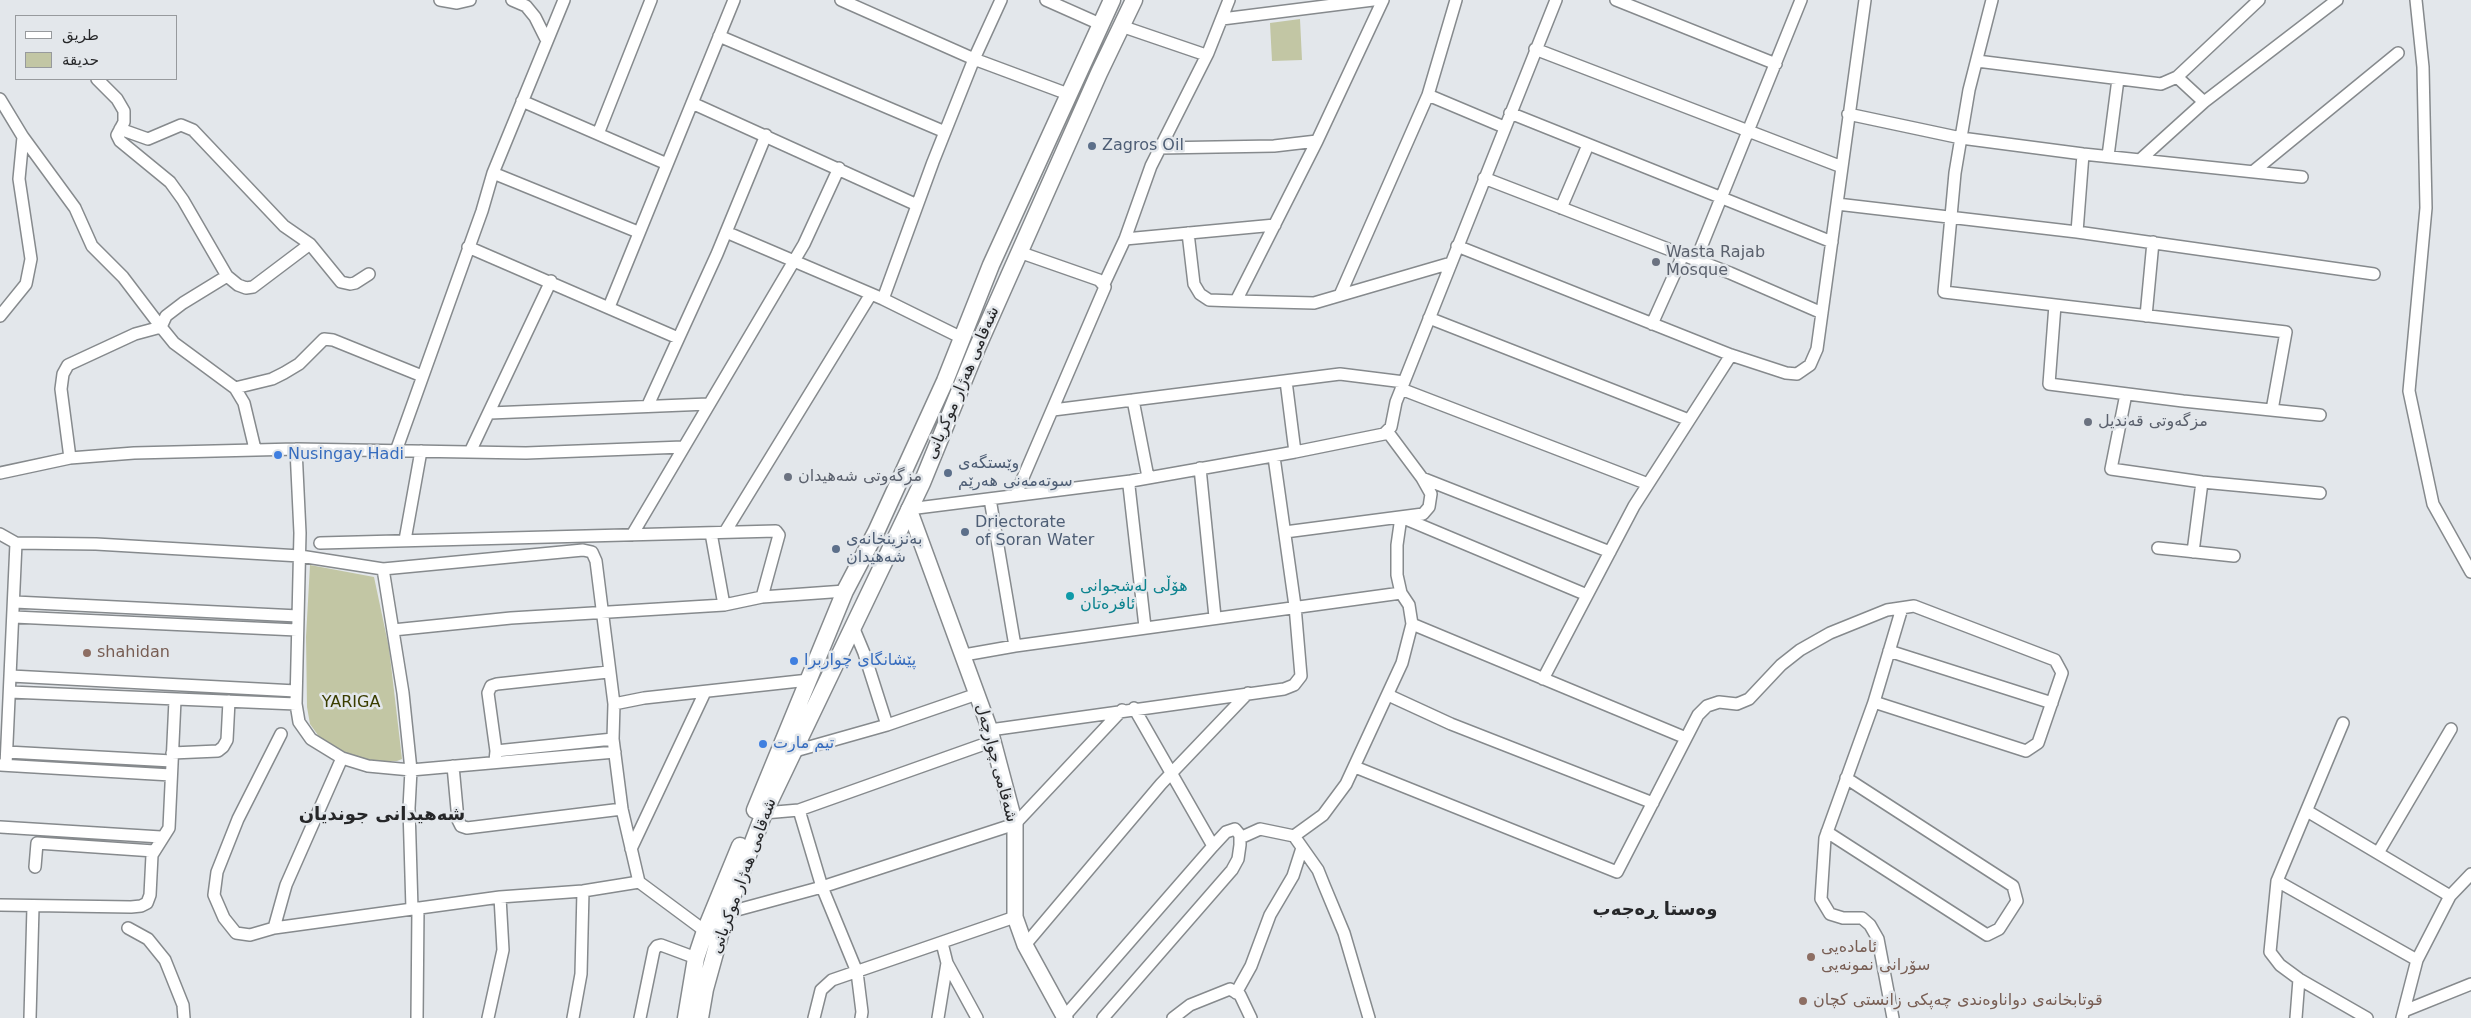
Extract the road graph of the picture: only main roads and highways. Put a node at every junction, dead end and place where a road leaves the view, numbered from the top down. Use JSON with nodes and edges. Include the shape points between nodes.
{"nodes":[{"id":1,"x":1112,"y":0,"type":"edge"},
{"id":2,"x":1134,"y":0,"type":"edge"},
{"id":3,"x":991,"y":265,"type":"junction"},
{"id":4,"x":1010,"y":272,"type":"junction"},
{"id":5,"x":910,"y":509,"type":"junction"},
{"id":6,"x":686,"y":1018,"type":"edge"},
{"id":7,"x":700,"y":1018,"type":"edge"},
{"id":8,"x":1065,"y":1018,"type":"edge"}],
"edges":[{"from":1,"to":3,"type":"highway","name":"شەقامی ھەژار موکریانی"},
{"from":2,"to":4,"type":"highway","name":"شەقامی ھەژار موکریانی"},
{"from":3,"to":4,"type":"highway"},
{"from":3,"to":6,"type":"highway","name":"شەقامی ھەژار موکریانی","via":[[876,532],[845,590],[705,930],[696,958]]},
{"from":4,"to":5,"type":"highway","name":"شەقامی ھەژار موکریانی"},
{"from":5,"to":7,"type":"highway","name":"شەقامی ھەژار موکریانی","via":[[764,813],[726,913]]},
{"from":5,"to":8,"type":"main road","name":"شەقامی چوارچەل","via":[[991,735],[1015,824],[1015,917],[1025,945]]}]}
